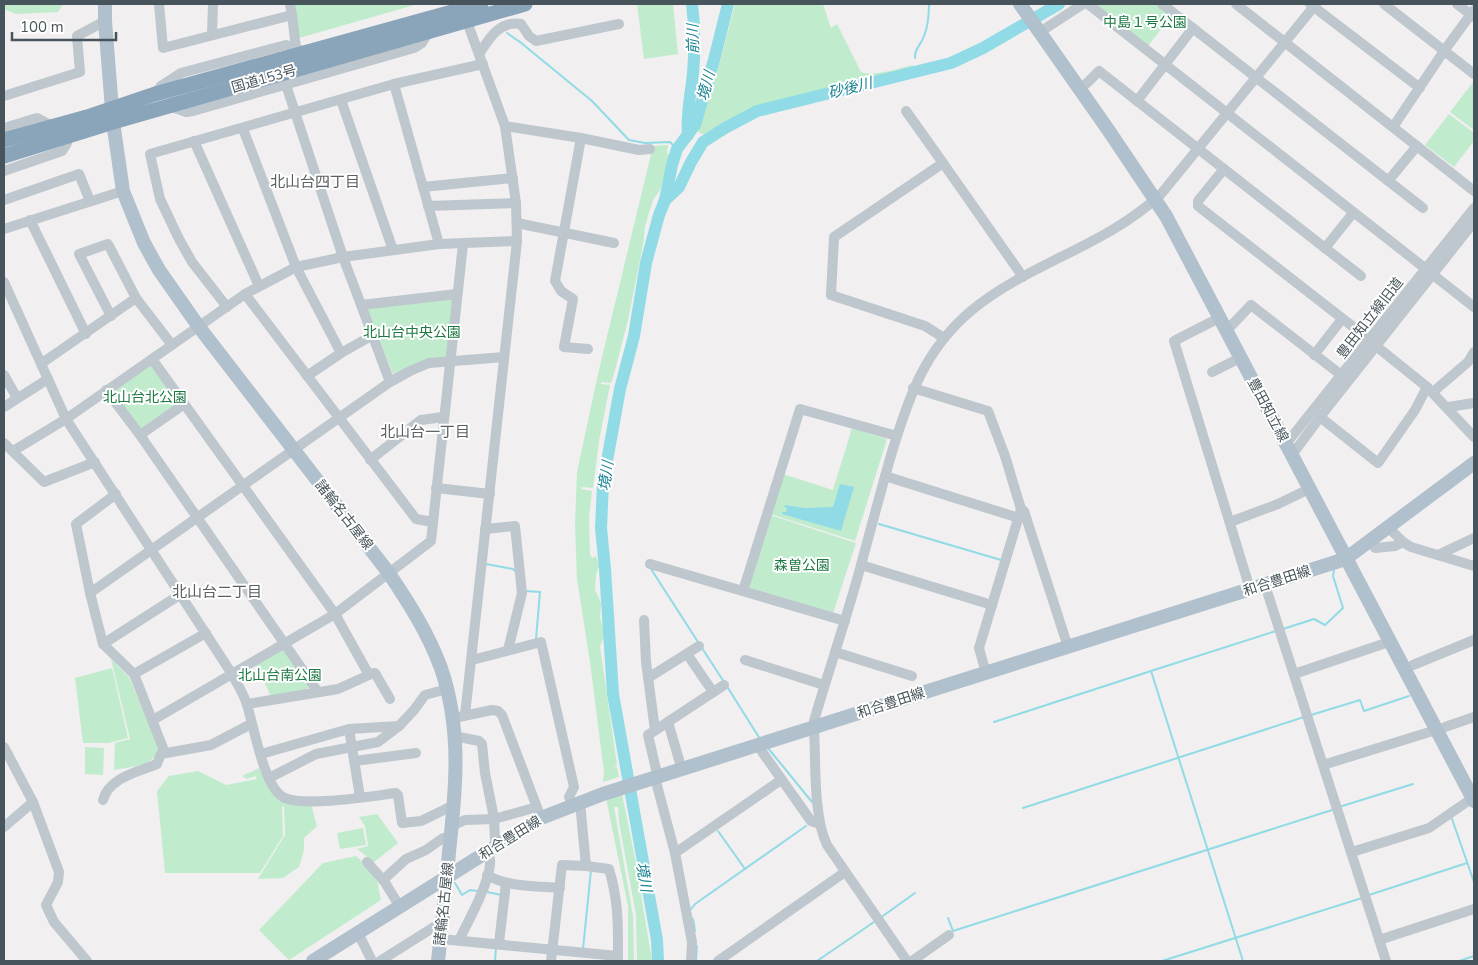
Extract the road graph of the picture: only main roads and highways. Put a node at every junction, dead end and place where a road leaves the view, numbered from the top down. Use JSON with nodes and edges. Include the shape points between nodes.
{"nodes":[{"id":1,"x":105,"y":4,"type":"edge"},
{"id":2,"x":480,"y":4,"type":"edge"},
{"id":3,"x":525,"y":4,"type":"edge"},
{"id":4,"x":1027,"y":6,"type":"edge"},
{"id":5,"x":463,"y":11,"type":"edge"},
{"id":6,"x":1044,"y":30,"type":"junction"},
{"id":7,"x":112,"y":115,"type":"junction"},
{"id":8,"x":4,"y":140,"type":"edge"},
{"id":9,"x":4,"y":156,"type":"edge"},
{"id":10,"x":1158,"y":197,"type":"junction"},
{"id":11,"x":1292,"y":446,"type":"junction"},
{"id":12,"x":1474,"y":463,"type":"edge"},
{"id":13,"x":1349,"y":556,"type":"junction"},
{"id":14,"x":1440,"y":729,"type":"junction"},
{"id":15,"x":1474,"y":784,"type":"edge"},
{"id":16,"x":1474,"y":799,"type":"edge"},
{"id":17,"x":447,"y":877,"type":"junction"},
{"id":18,"x":319,"y":959,"type":"edge"},
{"id":19,"x":438,"y":961,"type":"edge"}],
"edges":[{"from":1,"to":7,"type":"main road","name":"諸輪名古屋線"},
{"from":2,"to":5,"type":"highway","name":"国道153号"},
{"from":3,"to":5,"type":"highway","name":"国道153号"},
{"from":4,"to":6,"type":"main road"},
{"from":5,"to":7,"type":"highway","name":"国道153号","via":[[301,50],[155,94]]},
{"from":5,"to":7,"type":"highway","name":"国道153号","via":[[428,33],[168,106]]},
{"from":6,"to":10,"type":"main road","name":"豊田知立線"},
{"from":6,"to":10,"type":"main road","name":"豊田知立線","via":[[1142,163]]},
{"from":7,"to":8,"type":"highway","name":"国道153号","via":[[52,126]]},
{"from":7,"to":9,"type":"highway","name":"国道153号","via":[[66,136]]},
{"from":7,"to":17,"type":"main road","name":"諸輪名古屋線","via":[[123,191],[159,270],[388,572],[428,636],[459,717],[454,736],[457,762]]},
{"from":10,"to":11,"type":"main road","name":"豊田知立線","via":[[1231,326]]},
{"from":10,"to":11,"type":"main road","name":"豊田知立線","via":[[1240,358]]},
{"from":11,"to":13,"type":"main road","name":"豊田知立線"},
{"from":11,"to":13,"type":"main road","name":"豊田知立線","via":[[1309,489]]},
{"from":12,"to":13,"type":"main road","name":"和合豊田線"},
{"from":13,"to":14,"type":"main road","name":"豊田知立線","via":[[1389,642]]},
{"from":13,"to":14,"type":"main road","name":"豊田知立線","via":[[1412,665]]},
{"from":13,"to":17,"type":"main road","name":"和合豊田線","via":[[576,804],[539,812]]},
{"from":14,"to":15,"type":"main road","name":"豊田知立線"},
{"from":14,"to":16,"type":"main road","name":"豊田知立線"},
{"from":17,"to":18,"type":"main road","name":"和合豊田線"},
{"from":17,"to":19,"type":"main road","name":"諸輪名古屋線"}]}
